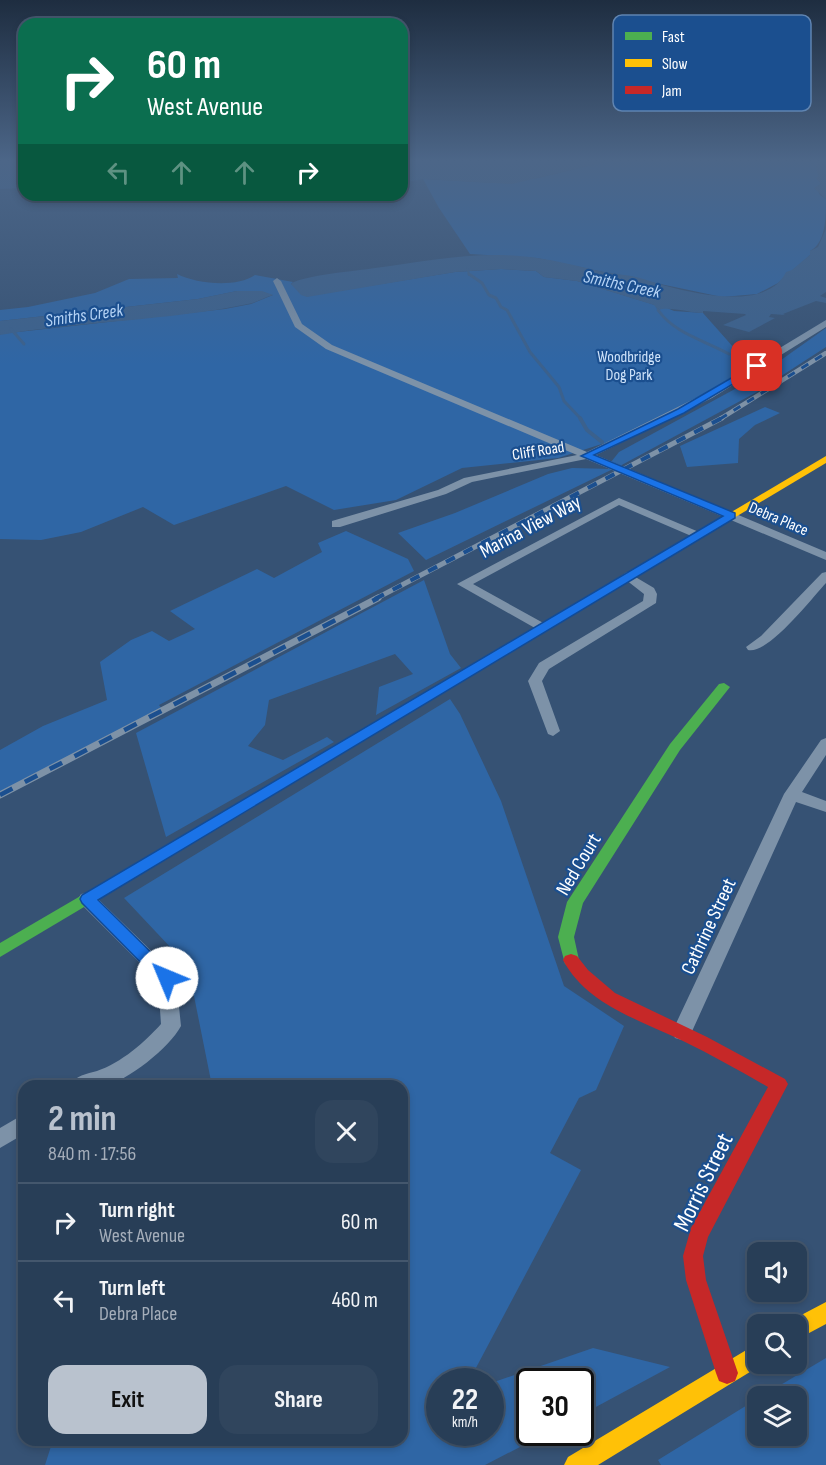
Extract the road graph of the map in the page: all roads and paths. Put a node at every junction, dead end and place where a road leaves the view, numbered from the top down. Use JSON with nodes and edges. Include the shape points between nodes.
{"nodes":[{"id":1,"x":277,"y":281,"type":"dead end"},
{"id":2,"x":826,"y":323,"type":"edge"},
{"id":3,"x":586,"y":456,"type":"junction"},
{"id":4,"x":826,"y":459,"type":"edge"},
{"id":5,"x":731,"y":515,"type":"junction"},
{"id":6,"x":336,"y":524,"type":"dead end"},
{"id":7,"x":699,"y":535,"type":"junction"},
{"id":8,"x":826,"y":556,"type":"edge"},
{"id":9,"x":627,"y":576,"type":"junction"},
{"id":10,"x":826,"y":576,"type":"edge"},
{"id":11,"x":542,"y":628,"type":"junction"},
{"id":12,"x":753,"y":647,"type":"dead end"},
{"id":13,"x":724,"y":687,"type":"dead end"},
{"id":14,"x":553,"y":731,"type":"dead end"},
{"id":15,"x":826,"y":743,"type":"edge"},
{"id":16,"x":792,"y":794,"type":"junction"},
{"id":17,"x":826,"y":807,"type":"edge"},
{"id":18,"x":87,"y":899,"type":"junction"},
{"id":19,"x":0,"y":951,"type":"edge"},
{"id":20,"x":682,"y":1032,"type":"junction"},
{"id":21,"x":90,"y":1080,"type":"edge"},
{"id":22,"x":18,"y":1127,"type":"edge"},
{"id":23,"x":0,"y":1139,"type":"edge"},
{"id":24,"x":826,"y":1312,"type":"edge"},
{"id":25,"x":807,"y":1323,"type":"edge"},
{"id":26,"x":747,"y":1360,"type":"edge"},
{"id":27,"x":727,"y":1372,"type":"junction"},
{"id":28,"x":576,"y":1465,"type":"edge"}],
"edges":[{"from":1,"to":3,"type":"street","name":"Debra Place","via":[[298,325],[329,347]]},
{"from":2,"to":3,"type":"street","name":"Cliff Road","via":[[708,396]]},
{"from":3,"to":5,"type":"street","name":"Debra Place"},
{"from":3,"to":6,"type":"street","name":"Cliff Road","via":[[468,480],[442,492]]},
{"from":4,"to":5,"type":"street"},
{"from":5,"to":7,"type":"street"},
{"from":5,"to":8,"type":"street","name":"Debra Place"},
{"from":7,"to":9,"type":"street"},
{"from":7,"to":11,"type":"street","name":"Marina View Way","via":[[619,501],[463,584]]},
{"from":9,"to":11,"type":"street"},
{"from":9,"to":14,"type":"street","via":[[649,591],[648,603],[544,666],[537,675],[535,681]]},
{"from":10,"to":12,"type":"street","via":[[766,639]]},
{"from":11,"to":18,"type":"street"},
{"from":13,"to":20,"type":"street","name":"Ned Court","via":[[675,747],[575,902],[565,941],[584,978],[606,997]]},
{"from":15,"to":16,"type":"street","name":"Cathrine Street"},
{"from":16,"to":17,"type":"street"},
{"from":16,"to":20,"type":"street","name":"Cathrine Street"},
{"from":18,"to":19,"type":"street"},
{"from":18,"to":21,"type":"street","via":[[167,978],[171,1026],[159,1041],[105,1077]]},
{"from":20,"to":27,"type":"street","name":"Morris Street","via":[[779,1084],[698,1235],[693,1256],[696,1280]]},
{"from":22,"to":23,"type":"street"},
{"from":24,"to":25,"type":"street"},
{"from":26,"to":27,"type":"street"},
{"from":27,"to":28,"type":"street"}]}
